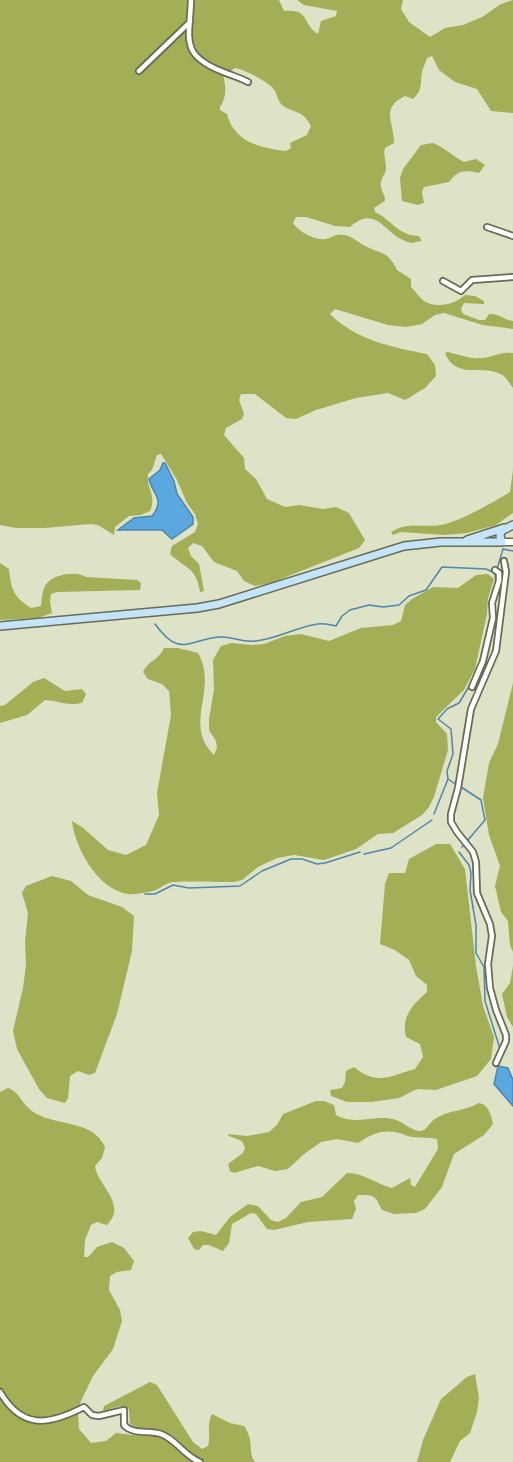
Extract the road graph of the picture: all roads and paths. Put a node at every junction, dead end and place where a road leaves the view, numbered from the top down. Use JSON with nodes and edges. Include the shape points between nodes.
{"nodes":[{"id":1,"x":191,"y":0,"type":"edge"},
{"id":2,"x":190,"y":22,"type":"junction"},
{"id":3,"x":139,"y":70,"type":"dead end"},
{"id":4,"x":248,"y":82,"type":"dead end"},
{"id":5,"x":487,"y":227,"type":"dead end"},
{"id":6,"x":513,"y":236,"type":"edge"},
{"id":7,"x":513,"y":277,"type":"edge"},
{"id":8,"x":443,"y":281,"type":"dead end"},
{"id":9,"x":513,"y":525,"type":"edge"},
{"id":10,"x":504,"y":528,"type":"junction"},
{"id":11,"x":462,"y":542,"type":"junction"},
{"id":12,"x":502,"y":542,"type":"junction"},
{"id":13,"x":513,"y":542,"type":"edge"},
{"id":14,"x":504,"y":561,"type":"dead end"},
{"id":15,"x":495,"y":570,"type":"dead end"},
{"id":16,"x":0,"y":626,"type":"edge"},
{"id":17,"x":472,"y":687,"type":"dead end"},
{"id":18,"x":496,"y":1063,"type":"dead end"},
{"id":19,"x":0,"y":1392,"type":"edge"},
{"id":20,"x":200,"y":1462,"type":"edge"}],
"edges":[{"from":1,"to":2,"type":"street"},
{"from":2,"to":3,"type":"street"},
{"from":2,"to":4,"type":"street","via":[[191,48],[199,60]]},
{"from":5,"to":6,"type":"street"},
{"from":7,"to":8,"type":"street","via":[[472,280],[461,291]]},
{"from":9,"to":10,"type":"main road"},
{"from":10,"to":11,"type":"main road"},
{"from":10,"to":12,"type":"main road"},
{"from":11,"to":12,"type":"main road"},
{"from":11,"to":16,"type":"main road","via":[[404,546],[197,608]]},
{"from":12,"to":13,"type":"street"},
{"from":14,"to":18,"type":"street","via":[[496,651],[471,709],[451,814],[451,822],[473,852],[477,893],[490,924],[490,988],[506,1035],[505,1048]]},
{"from":15,"to":17,"type":"street","via":[[499,581],[492,603],[493,618]]},
{"from":19,"to":20,"type":"street","via":[[11,1408],[35,1422],[62,1417],[84,1407],[92,1416],[124,1410],[124,1425],[129,1430],[163,1434]]}]}
